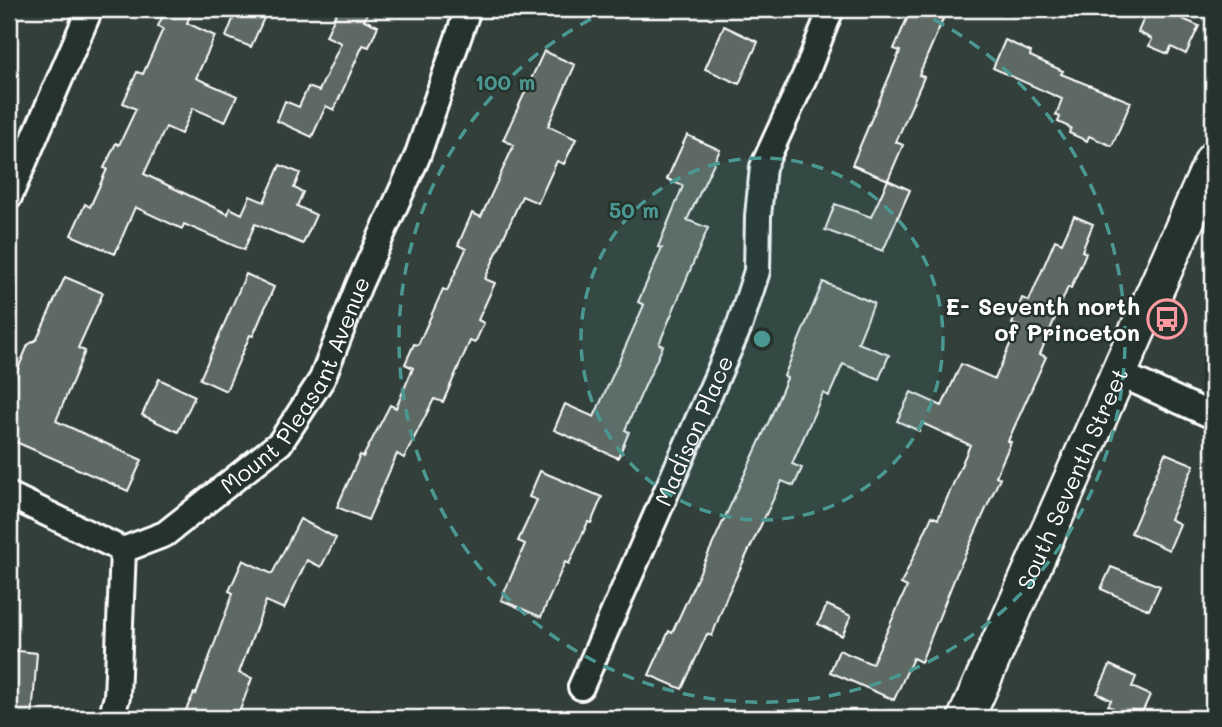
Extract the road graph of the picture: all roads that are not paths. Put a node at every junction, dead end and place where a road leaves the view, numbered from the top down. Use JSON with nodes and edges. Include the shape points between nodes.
{"nodes":[{"id":1,"x":90,"y":9,"type":"edge"},
{"id":2,"x":468,"y":9,"type":"edge"},
{"id":3,"x":831,"y":9,"type":"edge"},
{"id":4,"x":1213,"y":160,"type":"edge"},
{"id":5,"x":9,"y":197,"type":"edge"},
{"id":6,"x":1120,"y":374,"type":"junction"},
{"id":7,"x":1213,"y":416,"type":"edge"},
{"id":8,"x":9,"y":495,"type":"edge"},
{"id":9,"x":123,"y":550,"type":"junction"},
{"id":10,"x":581,"y":687,"type":"dead end"},
{"id":11,"x":111,"y":718,"type":"edge"},
{"id":12,"x":966,"y":718,"type":"edge"}],
"edges":[{"from":1,"to":5,"type":"street"},
{"from":2,"to":9,"type":"street","name":"Mount Pleasant Avenue","via":[[417,157],[321,379],[281,443],[165,534]]},
{"from":3,"to":10,"type":"street","name":"Madison Place","via":[[763,167],[757,271],[740,324]]},
{"from":4,"to":6,"type":"street","name":"South Seventh Street"},
{"from":6,"to":7,"type":"street"},
{"from":6,"to":12,"type":"street","name":"South Seventh Street"},
{"from":8,"to":9,"type":"street"},
{"from":9,"to":11,"type":"street","via":[[117,697]]}]}
